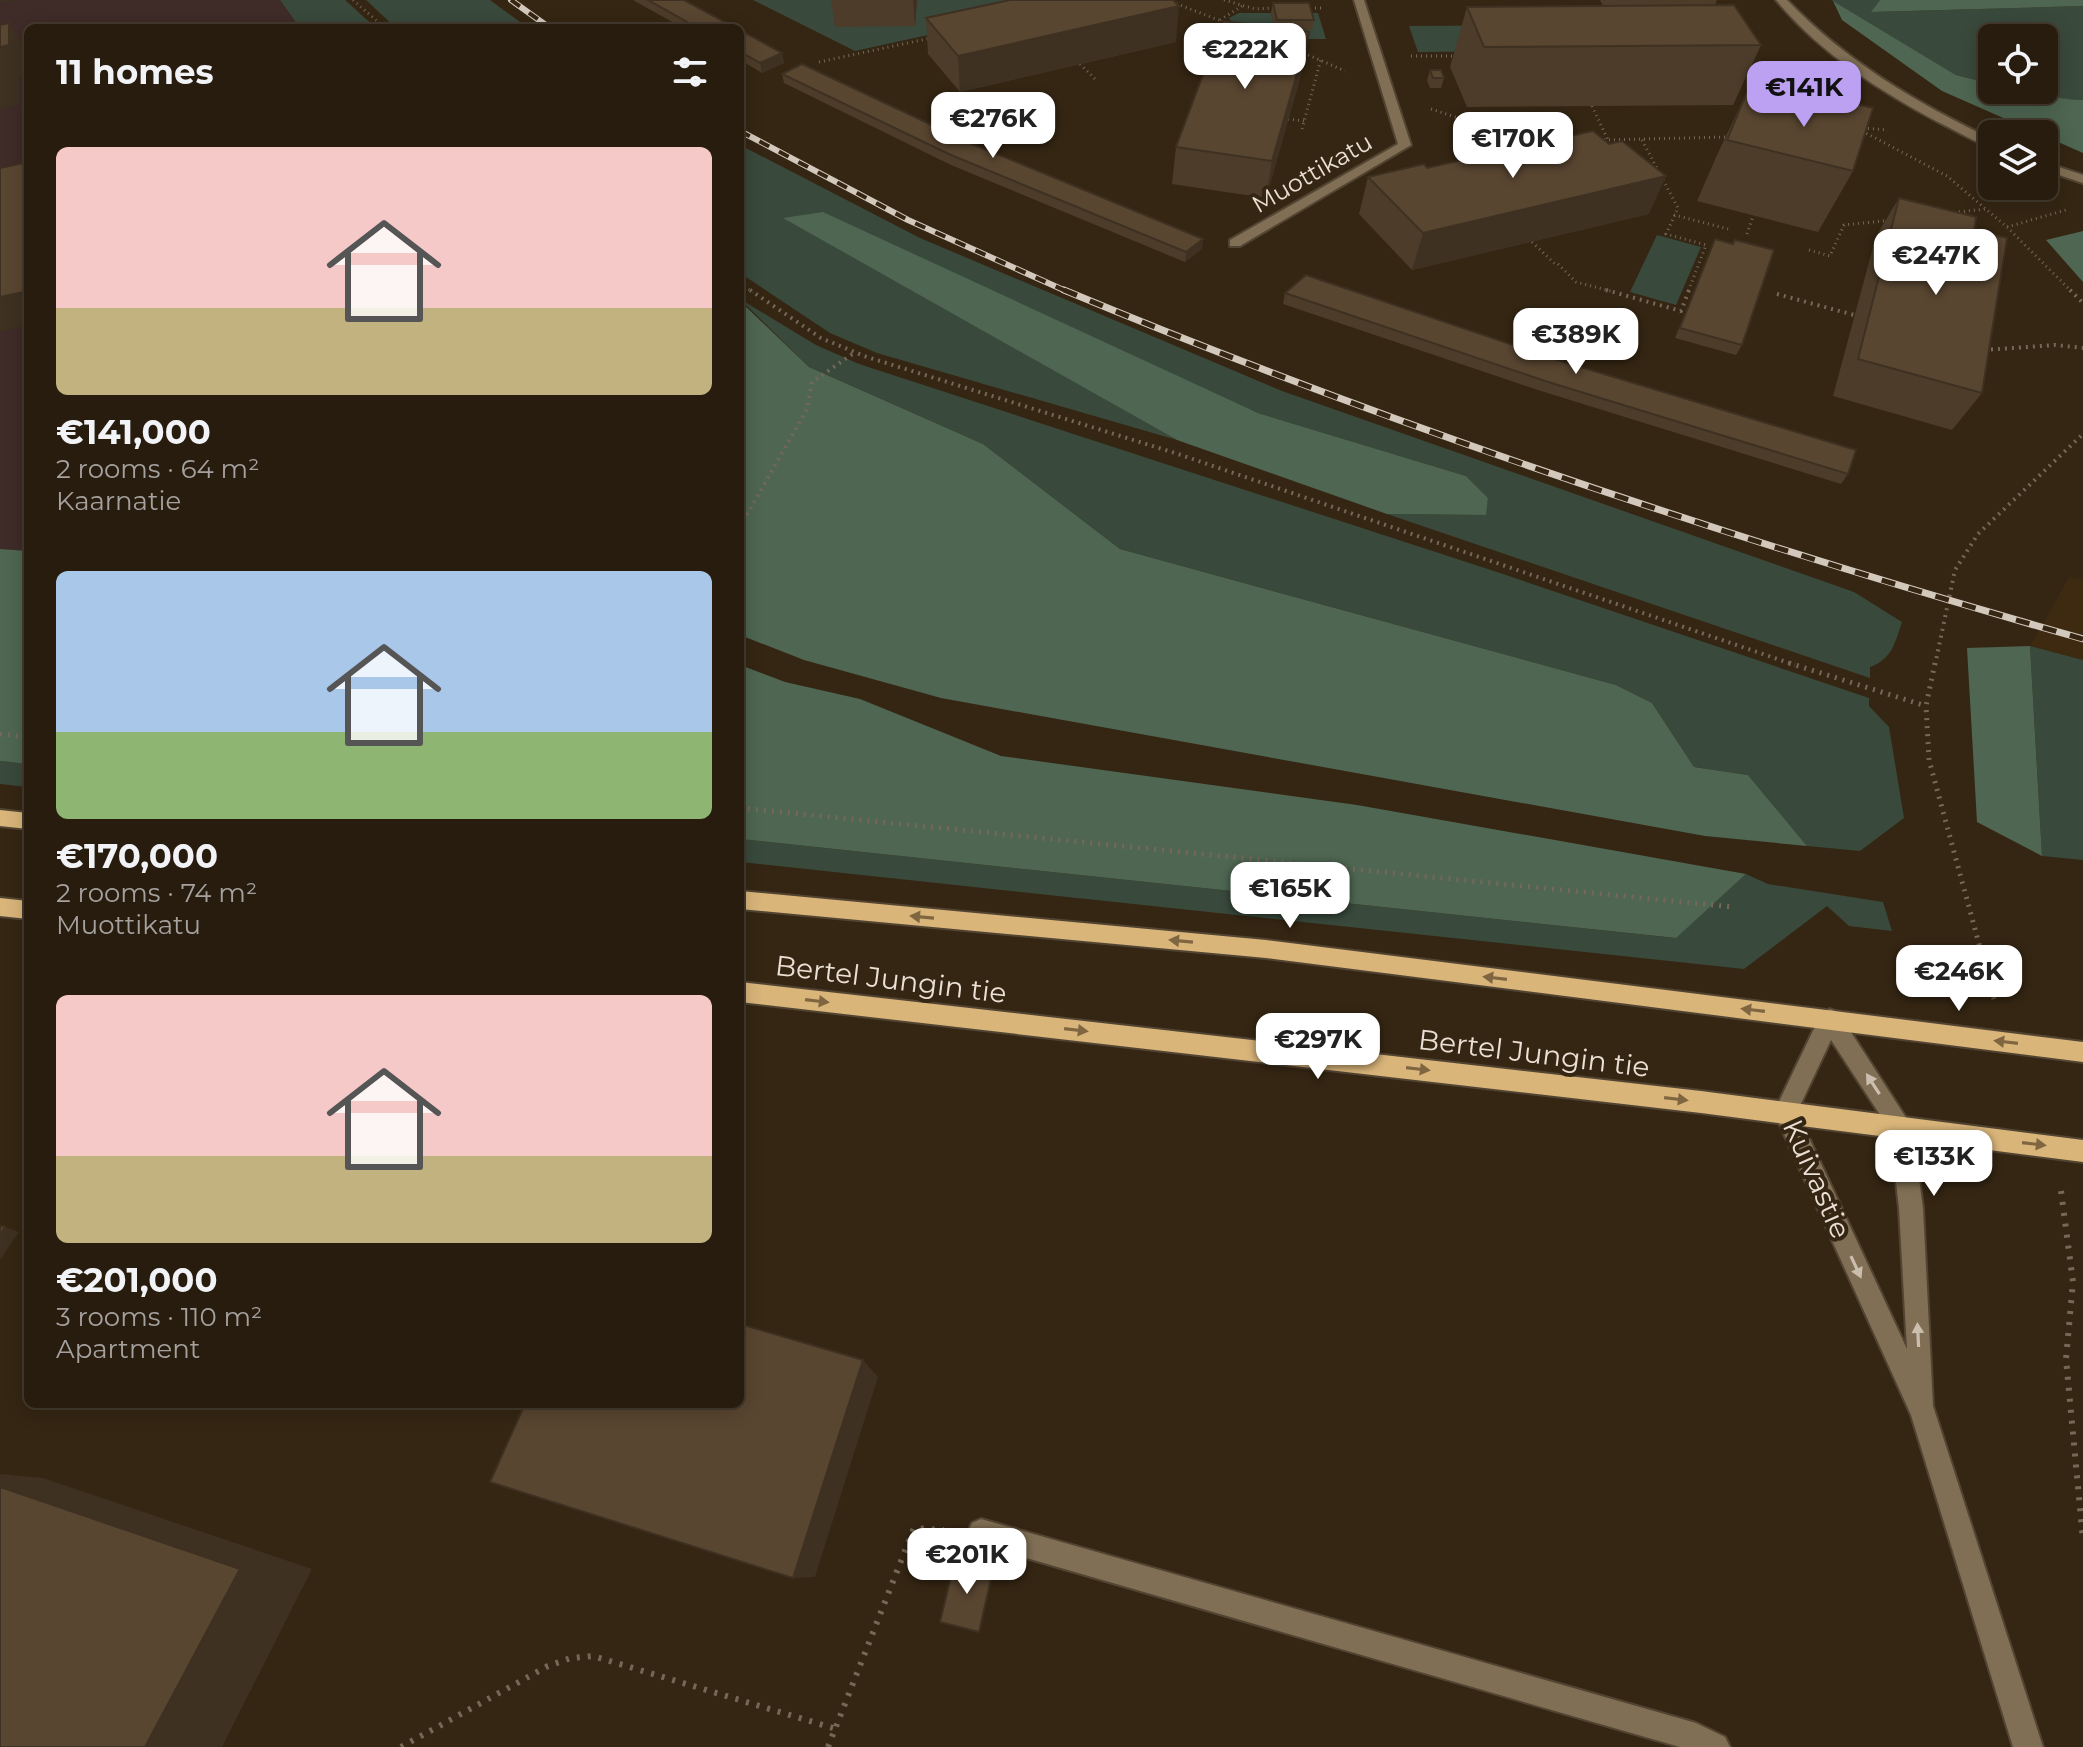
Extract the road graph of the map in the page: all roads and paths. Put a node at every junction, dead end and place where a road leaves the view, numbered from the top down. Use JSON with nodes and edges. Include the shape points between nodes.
{"nodes":[{"id":1,"x":353,"y":0,"type":"edge"},
{"id":2,"x":1167,"y":0,"type":"edge"},
{"id":3,"x":1224,"y":0,"type":"edge"},
{"id":4,"x":1322,"y":0,"type":"edge"},
{"id":5,"x":1359,"y":0,"type":"edge"},
{"id":6,"x":1781,"y":1,"type":"edge"},
{"id":7,"x":1244,"y":6,"type":"junction"},
{"id":8,"x":1283,"y":8,"type":"edge"},
{"id":9,"x":1297,"y":8,"type":"edge"},
{"id":10,"x":1324,"y":8,"type":"junction"},
{"id":11,"x":1219,"y":20,"type":"junction"},
{"id":12,"x":1328,"y":20,"type":"dead end"},
{"id":13,"x":380,"y":24,"type":"edge"},
{"id":14,"x":1231,"y":25,"type":"edge"},
{"id":15,"x":937,"y":37,"type":"edge"},
{"id":16,"x":1294,"y":49,"type":"edge"},
{"id":17,"x":1743,"y":55,"type":"edge"},
{"id":18,"x":1402,"y":56,"type":"dead end"},
{"id":19,"x":1465,"y":56,"type":"dead end"},
{"id":20,"x":1339,"y":58,"type":"dead end"},
{"id":21,"x":1321,"y":59,"type":"junction"},
{"id":22,"x":819,"y":62,"type":"dead end"},
{"id":23,"x":1080,"y":64,"type":"edge"},
{"id":24,"x":1342,"y":70,"type":"junction"},
{"id":25,"x":1097,"y":81,"type":"dead end"},
{"id":26,"x":1346,"y":84,"type":"dead end"},
{"id":27,"x":1389,"y":93,"type":"junction"},
{"id":28,"x":1592,"y":106,"type":"edge"},
{"id":29,"x":1815,"y":107,"type":"edge"},
{"id":30,"x":1288,"y":119,"type":"edge"},
{"id":31,"x":1304,"y":121,"type":"junction"},
{"id":32,"x":1855,"y":127,"type":"edge"},
{"id":33,"x":1302,"y":129,"type":"dead end"},
{"id":34,"x":1511,"y":131,"type":"junction"},
{"id":35,"x":1729,"y":137,"type":"edge"},
{"id":36,"x":1978,"y":137,"type":"edge"},
{"id":37,"x":1582,"y":139,"type":"edge"},
{"id":38,"x":1596,"y":140,"type":"edge"},
{"id":39,"x":1642,"y":140,"type":"junction"},
{"id":40,"x":1609,"y":141,"type":"junction"},
{"id":41,"x":1490,"y":164,"type":"edge"},
{"id":42,"x":2058,"y":171,"type":"edge"},
{"id":43,"x":2083,"y":179,"type":"edge"},
{"id":44,"x":1986,"y":209,"type":"junction"},
{"id":45,"x":2071,"y":210,"type":"dead end"},
{"id":46,"x":1948,"y":213,"type":"edge"},
{"id":47,"x":1674,"y":215,"type":"junction"},
{"id":48,"x":1753,"y":216,"type":"edge"},
{"id":49,"x":1903,"y":218,"type":"edge"},
{"id":50,"x":2007,"y":227,"type":"junction"},
{"id":51,"x":1728,"y":229,"type":"dead end"},
{"id":52,"x":1747,"y":234,"type":"dead end"},
{"id":53,"x":1532,"y":242,"type":"edge"},
{"id":54,"x":1235,"y":243,"type":"dead end"},
{"id":55,"x":1809,"y":250,"type":"dead end"},
{"id":56,"x":744,"y":287,"type":"edge"},
{"id":57,"x":1777,"y":294,"type":"dead end"},
{"id":58,"x":2083,"y":303,"type":"edge"},
{"id":59,"x":1854,"y":315,"type":"dead end"},
{"id":60,"x":2083,"y":348,"type":"edge"},
{"id":61,"x":1982,"y":350,"type":"edge"},
{"id":62,"x":855,"y":352,"type":"junction"},
{"id":63,"x":2083,"y":434,"type":"edge"},
{"id":64,"x":744,"y":520,"type":"edge"},
{"id":65,"x":1926,"y":706,"type":"junction"},
{"id":66,"x":0,"y":734,"type":"edge"},
{"id":67,"x":24,"y":737,"type":"edge"},
{"id":68,"x":744,"y":808,"type":"edge"},
{"id":69,"x":0,"y":818,"type":"edge"},
{"id":70,"x":24,"y":821,"type":"edge"},
{"id":71,"x":744,"y":900,"type":"edge"},
{"id":72,"x":0,"y":907,"type":"edge"},
{"id":73,"x":1733,"y":907,"type":"dead end"},
{"id":74,"x":24,"y":910,"type":"edge"},
{"id":75,"x":744,"y":992,"type":"edge"},
{"id":76,"x":1994,"y":999,"type":"dead end"},
{"id":77,"x":1830,"y":1019,"type":"junction"},
{"id":78,"x":2083,"y":1052,"type":"edge"},
{"id":79,"x":1785,"y":1112,"type":"junction"},
{"id":80,"x":1901,"y":1127,"type":"junction"},
{"id":81,"x":2083,"y":1151,"type":"edge"},
{"id":82,"x":2061,"y":1191,"type":"dead end"},
{"id":83,"x":1923,"y":1413,"type":"junction"},
{"id":84,"x":914,"y":1528,"type":"dead end"},
{"id":85,"x":981,"y":1532,"type":"dead end"},
{"id":86,"x":2083,"y":1540,"type":"edge"},
{"id":87,"x":833,"y":1728,"type":"junction"},
{"id":88,"x":401,"y":1747,"type":"edge"},
{"id":89,"x":828,"y":1747,"type":"edge"},
{"id":90,"x":1715,"y":1747,"type":"edge"},
{"id":91,"x":2028,"y":1747,"type":"edge"}],
"edges":[{"from":1,"to":13,"type":"path"},
{"from":2,"to":11,"type":"path"},
{"from":3,"to":7,"type":"path"},
{"from":4,"to":10,"type":"path"},
{"from":5,"to":27,"type":"street","name":"Muottikatu"},
{"from":6,"to":36,"type":"street","via":[[1812,34],[1871,77]]},
{"from":7,"to":8,"type":"path"},
{"from":7,"to":11,"type":"path"},
{"from":9,"to":10,"type":"path"},
{"from":10,"to":12,"type":"path"},
{"from":11,"to":14,"type":"path"},
{"from":15,"to":22,"type":"path"},
{"from":16,"to":21,"type":"path"},
{"from":17,"to":29,"type":"path"},
{"from":18,"to":19,"type":"path"},
{"from":20,"to":24,"type":"path"},
{"from":21,"to":24,"type":"path"},
{"from":21,"to":31,"type":"path"},
{"from":23,"to":25,"type":"path"},
{"from":24,"to":26,"type":"path"},
{"from":24,"to":27,"type":"path"},
{"from":27,"to":34,"type":"path","via":[[1443,115]]},
{"from":27,"to":54,"type":"street","name":"Muottikatu","via":[[1405,145]]},
{"from":28,"to":40,"type":"path"},
{"from":30,"to":31,"type":"path"},
{"from":31,"to":33,"type":"path"},
{"from":32,"to":44,"type":"path","via":[[1931,165]]},
{"from":34,"to":37,"type":"path"},
{"from":34,"to":41,"type":"path"},
{"from":35,"to":39,"type":"path"},
{"from":38,"to":40,"type":"path"},
{"from":39,"to":40,"type":"path"},
{"from":39,"to":47,"type":"path","via":[[1678,208]]},
{"from":42,"to":43,"type":"street"},
{"from":44,"to":46,"type":"path"},
{"from":44,"to":50,"type":"path"},
{"from":45,"to":50,"type":"path"},
{"from":47,"to":51,"type":"path"},
{"from":47,"to":53,"type":"path","via":[[1666,234],[1706,245],[1681,311],[1576,282]]},
{"from":48,"to":52,"type":"path"},
{"from":49,"to":55,"type":"path","via":[[1844,225],[1830,256]]},
{"from":50,"to":58,"type":"path"},
{"from":56,"to":62,"type":"path","via":[[821,338]]},
{"from":57,"to":59,"type":"path"},
{"from":60,"to":61,"type":"path"},
{"from":62,"to":64,"type":"path","via":[[812,382],[807,409]]},
{"from":62,"to":65,"type":"path","via":[[1175,453]]},
{"from":63,"to":65,"type":"path","via":[[1978,534],[1955,570]]},
{"from":65,"to":76,"type":"path","via":[[1929,760]]},
{"from":66,"to":67,"type":"path"},
{"from":68,"to":73,"type":"path"},
{"from":69,"to":70,"type":"main road"},
{"from":77,"to":71,"type":"main road","one_way":true,"via":[[1266,949]]},
{"from":72,"to":74,"type":"main road"},
{"from":75,"to":79,"type":"main road","name":"Bertel Jungin tie","one_way":true},
{"from":78,"to":77,"type":"main road","one_way":true},
{"from":77,"to":79,"type":"street","name":"Kuivastie"},
{"from":80,"to":77,"type":"street","name":"Kuivastie","one_way":true},
{"from":79,"to":80,"type":"main road","name":"Bertel Jungin tie"},
{"from":79,"to":83,"type":"street","name":"Kuivastie","one_way":true},
{"from":80,"to":81,"type":"main road","name":"Bertel Jungin tie","one_way":true},
{"from":83,"to":80,"type":"street","name":"Kuivastie","one_way":true},
{"from":82,"to":86,"type":"path","via":[[2073,1282],[2066,1359]]},
{"from":83,"to":91,"type":"street","name":"Kuivastie"},
{"from":84,"to":87,"type":"path"},
{"from":85,"to":90,"type":"street","via":[[1569,1699]]},
{"from":87,"to":88,"type":"path","via":[[593,1656],[548,1666]]},
{"from":87,"to":89,"type":"path"}]}
